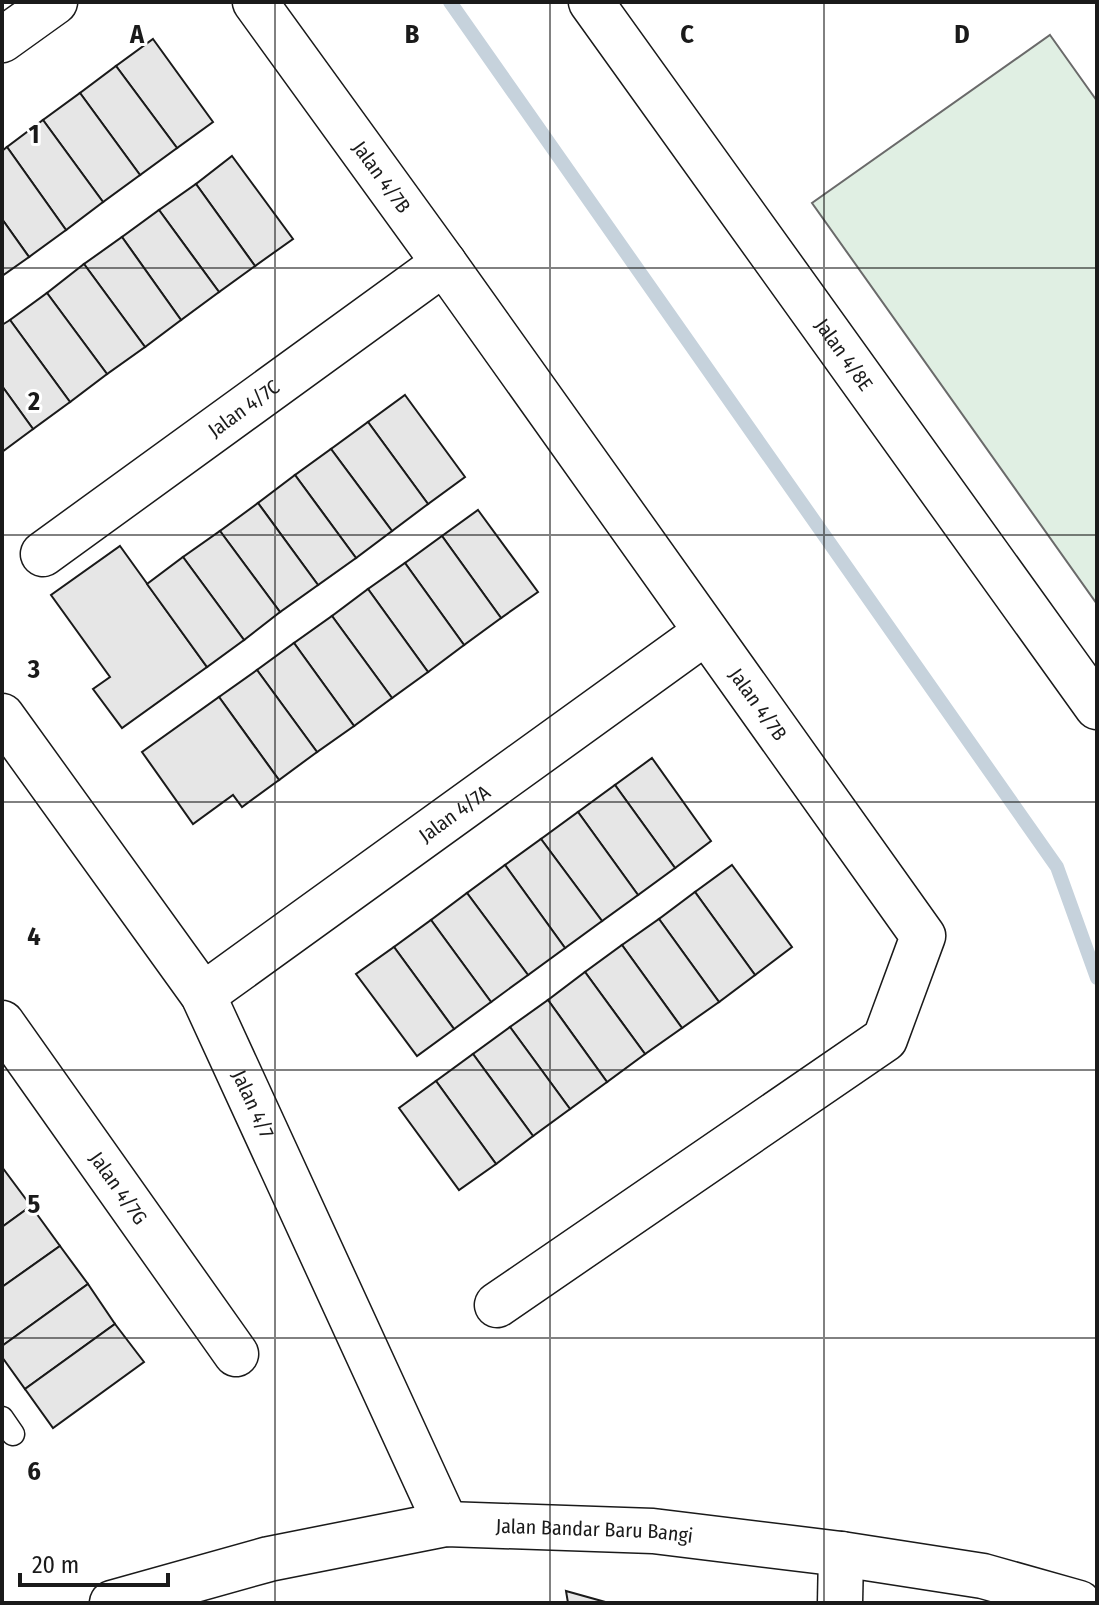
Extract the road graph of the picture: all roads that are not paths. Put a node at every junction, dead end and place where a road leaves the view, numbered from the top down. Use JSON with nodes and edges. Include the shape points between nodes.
{"nodes":[{"id":1,"x":55,"y":2,"type":"edge"},
{"id":2,"x":255,"y":2,"type":"edge"},
{"id":3,"x":591,"y":2,"type":"edge"},
{"id":4,"x":2,"y":40,"type":"edge"},
{"id":5,"x":444,"y":263,"type":"junction"},
{"id":6,"x":43,"y":554,"type":"dead end"},
{"id":7,"x":706,"y":632,"type":"junction"},
{"id":8,"x":1097,"y":707,"type":"edge"},
{"id":9,"x":2,"y":716,"type":"edge"},
{"id":10,"x":203,"y":995,"type":"junction"},
{"id":11,"x":2,"y":1023,"type":"edge"},
{"id":12,"x":497,"y":1305,"type":"dead end"},
{"id":13,"x":236,"y":1354,"type":"dead end"},
{"id":14,"x":446,"y":1524,"type":"junction"},
{"id":15,"x":841,"y":1554,"type":"junction"},
{"id":16,"x":112,"y":1603,"type":"edge"},
{"id":17,"x":840,"y":1603,"type":"edge"},
{"id":18,"x":1079,"y":1603,"type":"edge"}],
"edges":[{"from":1,"to":4,"type":"street"},
{"from":2,"to":5,"type":"street","name":"Jalan 4/7B"},
{"from":3,"to":8,"type":"street","name":"Jalan 4/8E"},
{"from":5,"to":6,"type":"street","name":"Jalan 4/7C"},
{"from":5,"to":7,"type":"street","name":"Jalan 4/7B"},
{"from":7,"to":10,"type":"street","name":"Jalan 4/7A"},
{"from":7,"to":12,"type":"street","name":"Jalan 4/7B","via":[[923,936],[885,1039]]},
{"from":9,"to":10,"type":"street","name":"Jalan 4/7"},
{"from":10,"to":14,"type":"street","name":"Jalan 4/7"},
{"from":11,"to":13,"type":"street","name":"Jalan 4/7G"},
{"from":14,"to":15,"type":"street","name":"Jalan Bandar Baru Bangi","via":[[653,1531]]},
{"from":14,"to":16,"type":"street","name":"Jalan Bandar Baru Bangi","via":[[269,1559]]},
{"from":15,"to":17,"type":"street"},
{"from":15,"to":18,"type":"street","name":"Jalan Bandar Baru Bangi","via":[[983,1576]]}]}
